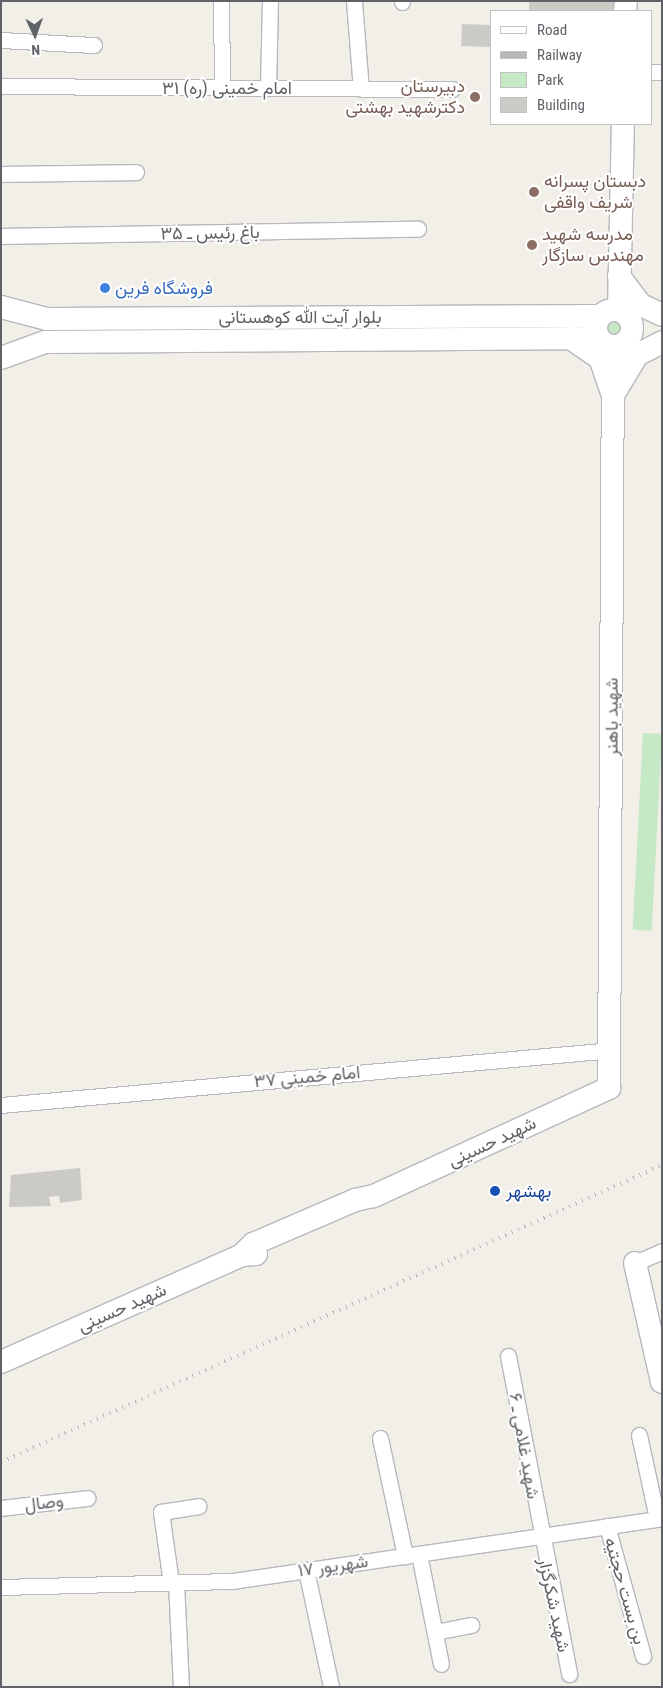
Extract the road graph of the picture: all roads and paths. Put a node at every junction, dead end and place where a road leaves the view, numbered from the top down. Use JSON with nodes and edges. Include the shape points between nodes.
{"nodes":[{"id":1,"x":221,"y":1,"type":"edge"},
{"id":2,"x":270,"y":1,"type":"edge"},
{"id":3,"x":354,"y":1,"type":"edge"},
{"id":4,"x":1,"y":40,"type":"edge"},
{"id":5,"x":94,"y":45,"type":"dead end"},
{"id":6,"x":1,"y":86,"type":"edge"},
{"id":7,"x":222,"y":88,"type":"junction"},
{"id":8,"x":268,"y":88,"type":"junction"},
{"id":9,"x":361,"y":88,"type":"junction"},
{"id":10,"x":452,"y":89,"type":"dead end"},
{"id":11,"x":623,"y":125,"type":"edge"},
{"id":12,"x":136,"y":172,"type":"dead end"},
{"id":13,"x":1,"y":174,"type":"edge"},
{"id":14,"x":418,"y":229,"type":"dead end"},
{"id":15,"x":1,"y":236,"type":"edge"},
{"id":16,"x":620,"y":276,"type":"junction"},
{"id":17,"x":1,"y":306,"type":"edge"},
{"id":18,"x":662,"y":315,"type":"edge"},
{"id":19,"x":47,"y":319,"type":"junction"},
{"id":20,"x":615,"y":328,"type":"junction"},
{"id":21,"x":566,"y":337,"type":"junction"},
{"id":22,"x":662,"y":341,"type":"edge"},
{"id":23,"x":45,"y":342,"type":"junction"},
{"id":24,"x":1,"y":358,"type":"edge"},
{"id":25,"x":613,"y":394,"type":"junction"},
{"id":26,"x":612,"y":1050,"type":"junction"},
{"id":27,"x":609,"y":1088,"type":"joint"},
{"id":28,"x":1,"y":1105,"type":"edge"},
{"id":29,"x":662,"y":1251,"type":"edge"},
{"id":30,"x":635,"y":1263,"type":"joint"},
{"id":31,"x":508,"y":1356,"type":"dead end"},
{"id":32,"x":1,"y":1362,"type":"edge"},
{"id":33,"x":662,"y":1382,"type":"edge"},
{"id":34,"x":639,"y":1435,"type":"dead end"},
{"id":35,"x":380,"y":1438,"type":"dead end"},
{"id":36,"x":87,"y":1498,"type":"dead end"},
{"id":37,"x":199,"y":1506,"type":"dead end"},
{"id":38,"x":1,"y":1508,"type":"edge"},
{"id":39,"x":659,"y":1518,"type":"edge"},
{"id":40,"x":607,"y":1526,"type":"junction"},
{"id":41,"x":540,"y":1536,"type":"junction"},
{"id":42,"x":412,"y":1555,"type":"junction"},
{"id":43,"x":306,"y":1570,"type":"junction"},
{"id":44,"x":173,"y":1582,"type":"junction"},
{"id":45,"x":1,"y":1587,"type":"edge"},
{"id":46,"x":471,"y":1625,"type":"dead end"},
{"id":47,"x":434,"y":1632,"type":"junction"},
{"id":48,"x":643,"y":1656,"type":"dead end"},
{"id":49,"x":441,"y":1664,"type":"dead end"},
{"id":50,"x":569,"y":1674,"type":"dead end"},
{"id":51,"x":181,"y":1687,"type":"edge"},
{"id":52,"x":331,"y":1687,"type":"edge"}],
"edges":[{"from":1,"to":7,"type":"street"},
{"from":2,"to":8,"type":"street"},
{"from":3,"to":9,"type":"street"},
{"from":4,"to":5,"type":"street"},
{"from":6,"to":7,"type":"street","name":"امام خمینی (ره) ۳۱"},
{"from":7,"to":8,"type":"street","name":"امام خمینی (ره) ۳۱"},
{"from":8,"to":9,"type":"street","name":"امام خمینی (ره) ۳۱"},
{"from":9,"to":10,"type":"street","name":"امام خمینی (ره) ۳۱"},
{"from":11,"to":16,"type":"main road","name":"شهید باهنر"},
{"from":12,"to":13,"type":"street"},
{"from":14,"to":15,"type":"street","name":"باغ رئیس ـ ۳۵"},
{"from":16,"to":18,"type":"main road","via":[[641,305]]},
{"from":16,"to":20,"type":"main road","name":"شهید باهنر"},
{"from":17,"to":19,"type":"main road","name":"بلوار آیت الله کوهستانی"},
{"from":18,"to":20,"type":"main road","name":"بلوار آیت الله کوهستانی"},
{"from":19,"to":20,"type":"main road","name":"بلوار آیت الله کوهستانی"},
{"from":19,"to":23,"type":"main road","via":[[34,330],[37,338]]},
{"from":20,"to":21,"type":"main road","name":"بلوار آیت الله کوهستانی"},
{"from":20,"to":22,"type":"main road","name":"بلوار آیت الله کوهستانی"},
{"from":20,"to":25,"type":"main road","name":"شهید باهنر"},
{"from":21,"to":23,"type":"main road","name":"بلوار آیت الله کوهستانی"},
{"from":21,"to":25,"type":"main road","via":[[600,358]]},
{"from":22,"to":25,"type":"main road","via":[[637,355]]},
{"from":23,"to":24,"type":"main road","name":"بلوار آیت الله کوهستانی"},
{"from":25,"to":26,"type":"main road","name":"شهید باهنر"},
{"from":26,"to":27,"type":"main road","name":"شهید باهنر"},
{"from":26,"to":28,"type":"street","name":"امام خمینی ۳۷"},
{"from":27,"to":32,"type":"main road","name":"شهید حسینی","via":[[374,1196],[360,1210],[260,1253],[242,1255]]},
{"from":29,"to":30,"type":"street"},
{"from":30,"to":33,"type":"main road"},
{"from":31,"to":41,"type":"street","name":"شهید غلامی ـ ۶"},
{"from":34,"to":39,"type":"street"},
{"from":35,"to":42,"type":"street"},
{"from":36,"to":38,"type":"street","name":"وصال"},
{"from":37,"to":44,"type":"street","via":[[161,1512]]},
{"from":39,"to":40,"type":"street","name":"۱۷ شهریور"},
{"from":40,"to":41,"type":"street","name":"۱۷ شهریور"},
{"from":40,"to":48,"type":"street","name":"بن بست حجتیه"},
{"from":41,"to":42,"type":"street","name":"۱۷ شهریور"},
{"from":41,"to":50,"type":"street","name":"شهید شکرگزار"},
{"from":42,"to":43,"type":"street","name":"۱۷ شهریور"},
{"from":42,"to":47,"type":"street"},
{"from":43,"to":44,"type":"street","name":"۱۷ شهریور","via":[[232,1581]]},
{"from":43,"to":52,"type":"street"},
{"from":44,"to":45,"type":"street","name":"۱۷ شهریور"},
{"from":44,"to":51,"type":"street"},
{"from":46,"to":47,"type":"street"},
{"from":47,"to":49,"type":"street"}]}
